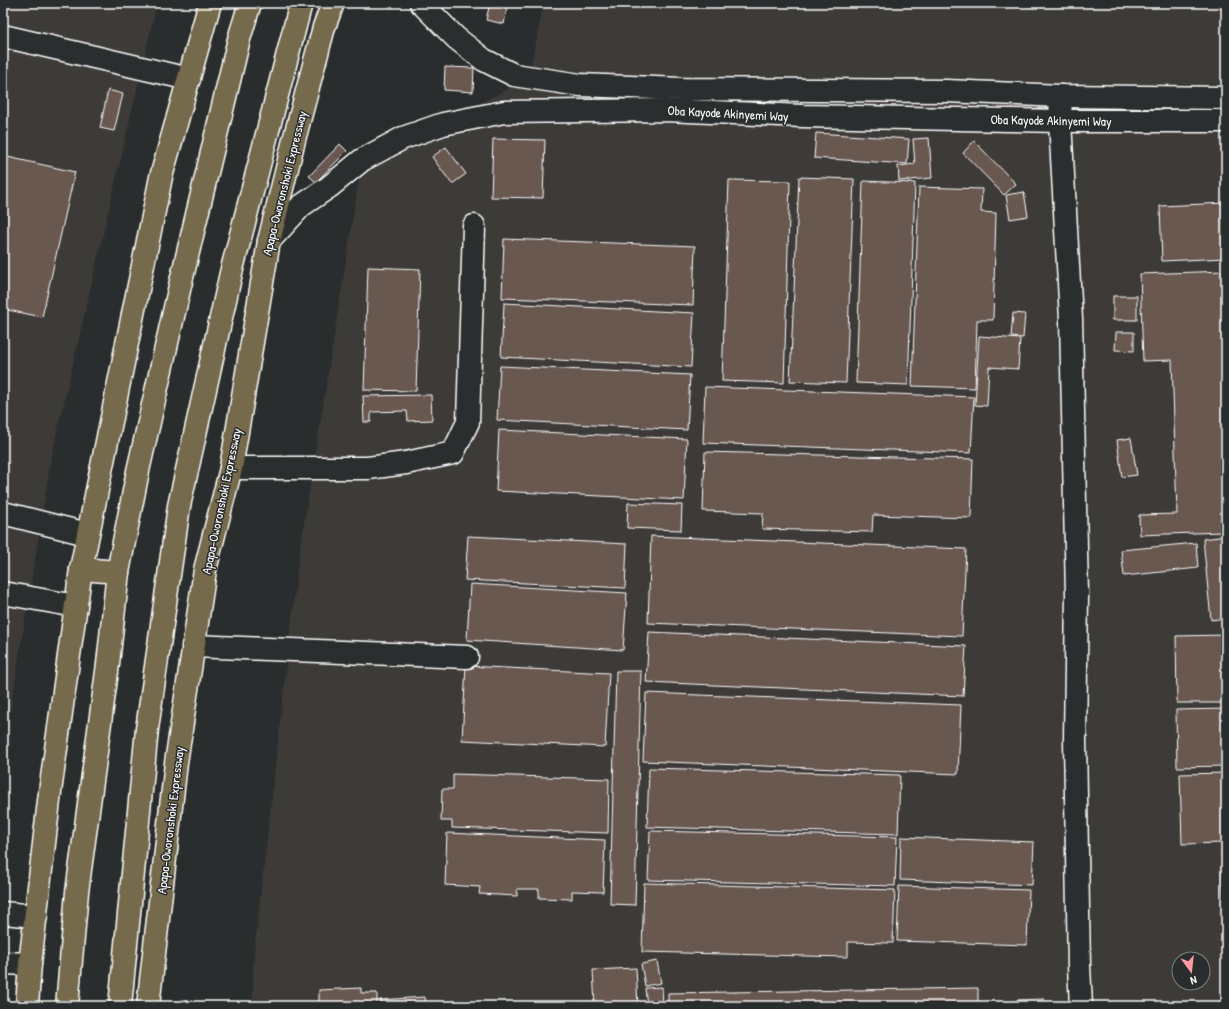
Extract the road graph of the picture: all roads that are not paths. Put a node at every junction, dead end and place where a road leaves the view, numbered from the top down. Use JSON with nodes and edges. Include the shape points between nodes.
{"nodes":[{"id":1,"x":210,"y":3,"type":"edge"},
{"id":2,"x":250,"y":3,"type":"edge"},
{"id":3,"x":301,"y":3,"type":"edge"},
{"id":4,"x":333,"y":3,"type":"edge"},
{"id":5,"x":421,"y":3,"type":"edge"},
{"id":6,"x":3,"y":36,"type":"edge"},
{"id":7,"x":188,"y":79,"type":"junction"},
{"id":8,"x":1061,"y":96,"type":"junction"},
{"id":9,"x":1226,"y":98,"type":"edge"},
{"id":10,"x":1060,"y":121,"type":"junction"},
{"id":11,"x":1226,"y":122,"type":"edge"},
{"id":12,"x":474,"y":226,"type":"dead end"},
{"id":13,"x":269,"y":241,"type":"junction"},
{"id":14,"x":231,"y":468,"type":"junction"},
{"id":15,"x":3,"y":513,"type":"edge"},
{"id":16,"x":87,"y":534,"type":"junction"},
{"id":17,"x":80,"y":569,"type":"junction"},
{"id":18,"x":118,"y":572,"type":"junction"},
{"id":19,"x":3,"y":593,"type":"edge"},
{"id":20,"x":76,"y":606,"type":"junction"},
{"id":21,"x":193,"y":646,"type":"junction"},
{"id":22,"x":467,"y":657,"type":"dead end"},
{"id":23,"x":3,"y":913,"type":"edge"},
{"id":24,"x":36,"y":916,"type":"junction"},
{"id":25,"x":3,"y":963,"type":"edge"},
{"id":26,"x":30,"y":964,"type":"junction"},
{"id":27,"x":27,"y":1006,"type":"edge"},
{"id":28,"x":67,"y":1006,"type":"edge"},
{"id":29,"x":120,"y":1006,"type":"edge"},
{"id":30,"x":148,"y":1006,"type":"edge"},
{"id":31,"x":1081,"y":1006,"type":"edge"}],
"edges":[{"from":1,"to":7,"type":"main road"},
{"from":2,"to":18,"type":"main road","via":[[239,39],[177,298]]},
{"from":3,"to":29,"type":"main road","via":[[231,273],[179,506],[147,729]]},
{"from":4,"to":13,"type":"main road","name":"Apapa-Oworonshoki Expressway","via":[[324,27]]},
{"from":5,"to":8,"type":"street","name":"Oba Kayode Akinyemi Way","via":[[456,38],[484,60],[514,75],[580,85],[681,89],[946,91]]},
{"from":6,"to":7,"type":"street"},
{"from":7,"to":16,"type":"main road","via":[[161,178]]},
{"from":8,"to":9,"type":"street","name":"Oba Kayode Akinyemi Way"},
{"from":8,"to":10,"type":"street"},
{"from":10,"to":11,"type":"street","name":"Oba Kayode Akinyemi Way"},
{"from":10,"to":13,"type":"street","name":"Oba Kayode Akinyemi Way","via":[[802,116],[665,110],[504,112],[443,124],[403,138],[362,160],[301,206]]},
{"from":10,"to":31,"type":"street","via":[[1071,319],[1077,595],[1075,740]]},
{"from":12,"to":14,"type":"street","via":[[468,422],[453,453],[368,468]]},
{"from":13,"to":14,"type":"main road","name":"Apapa-Oworonshoki Expressway"},
{"from":14,"to":21,"type":"main road","name":"Apapa-Oworonshoki Expressway","via":[[205,570]]},
{"from":15,"to":16,"type":"street"},
{"from":16,"to":17,"type":"main road"},
{"from":17,"to":18,"type":"main road"},
{"from":17,"to":20,"type":"main road"},
{"from":18,"to":28,"type":"main road","via":[[77,892]]},
{"from":19,"to":20,"type":"street"},
{"from":20,"to":24,"type":"main road"},
{"from":21,"to":22,"type":"street"},
{"from":21,"to":30,"type":"main road","name":"Apapa-Oworonshoki Expressway","via":[[175,771]]},
{"from":23,"to":24,"type":"street"},
{"from":24,"to":26,"type":"main road"},
{"from":25,"to":26,"type":"street"},
{"from":26,"to":27,"type":"main road"}]}
